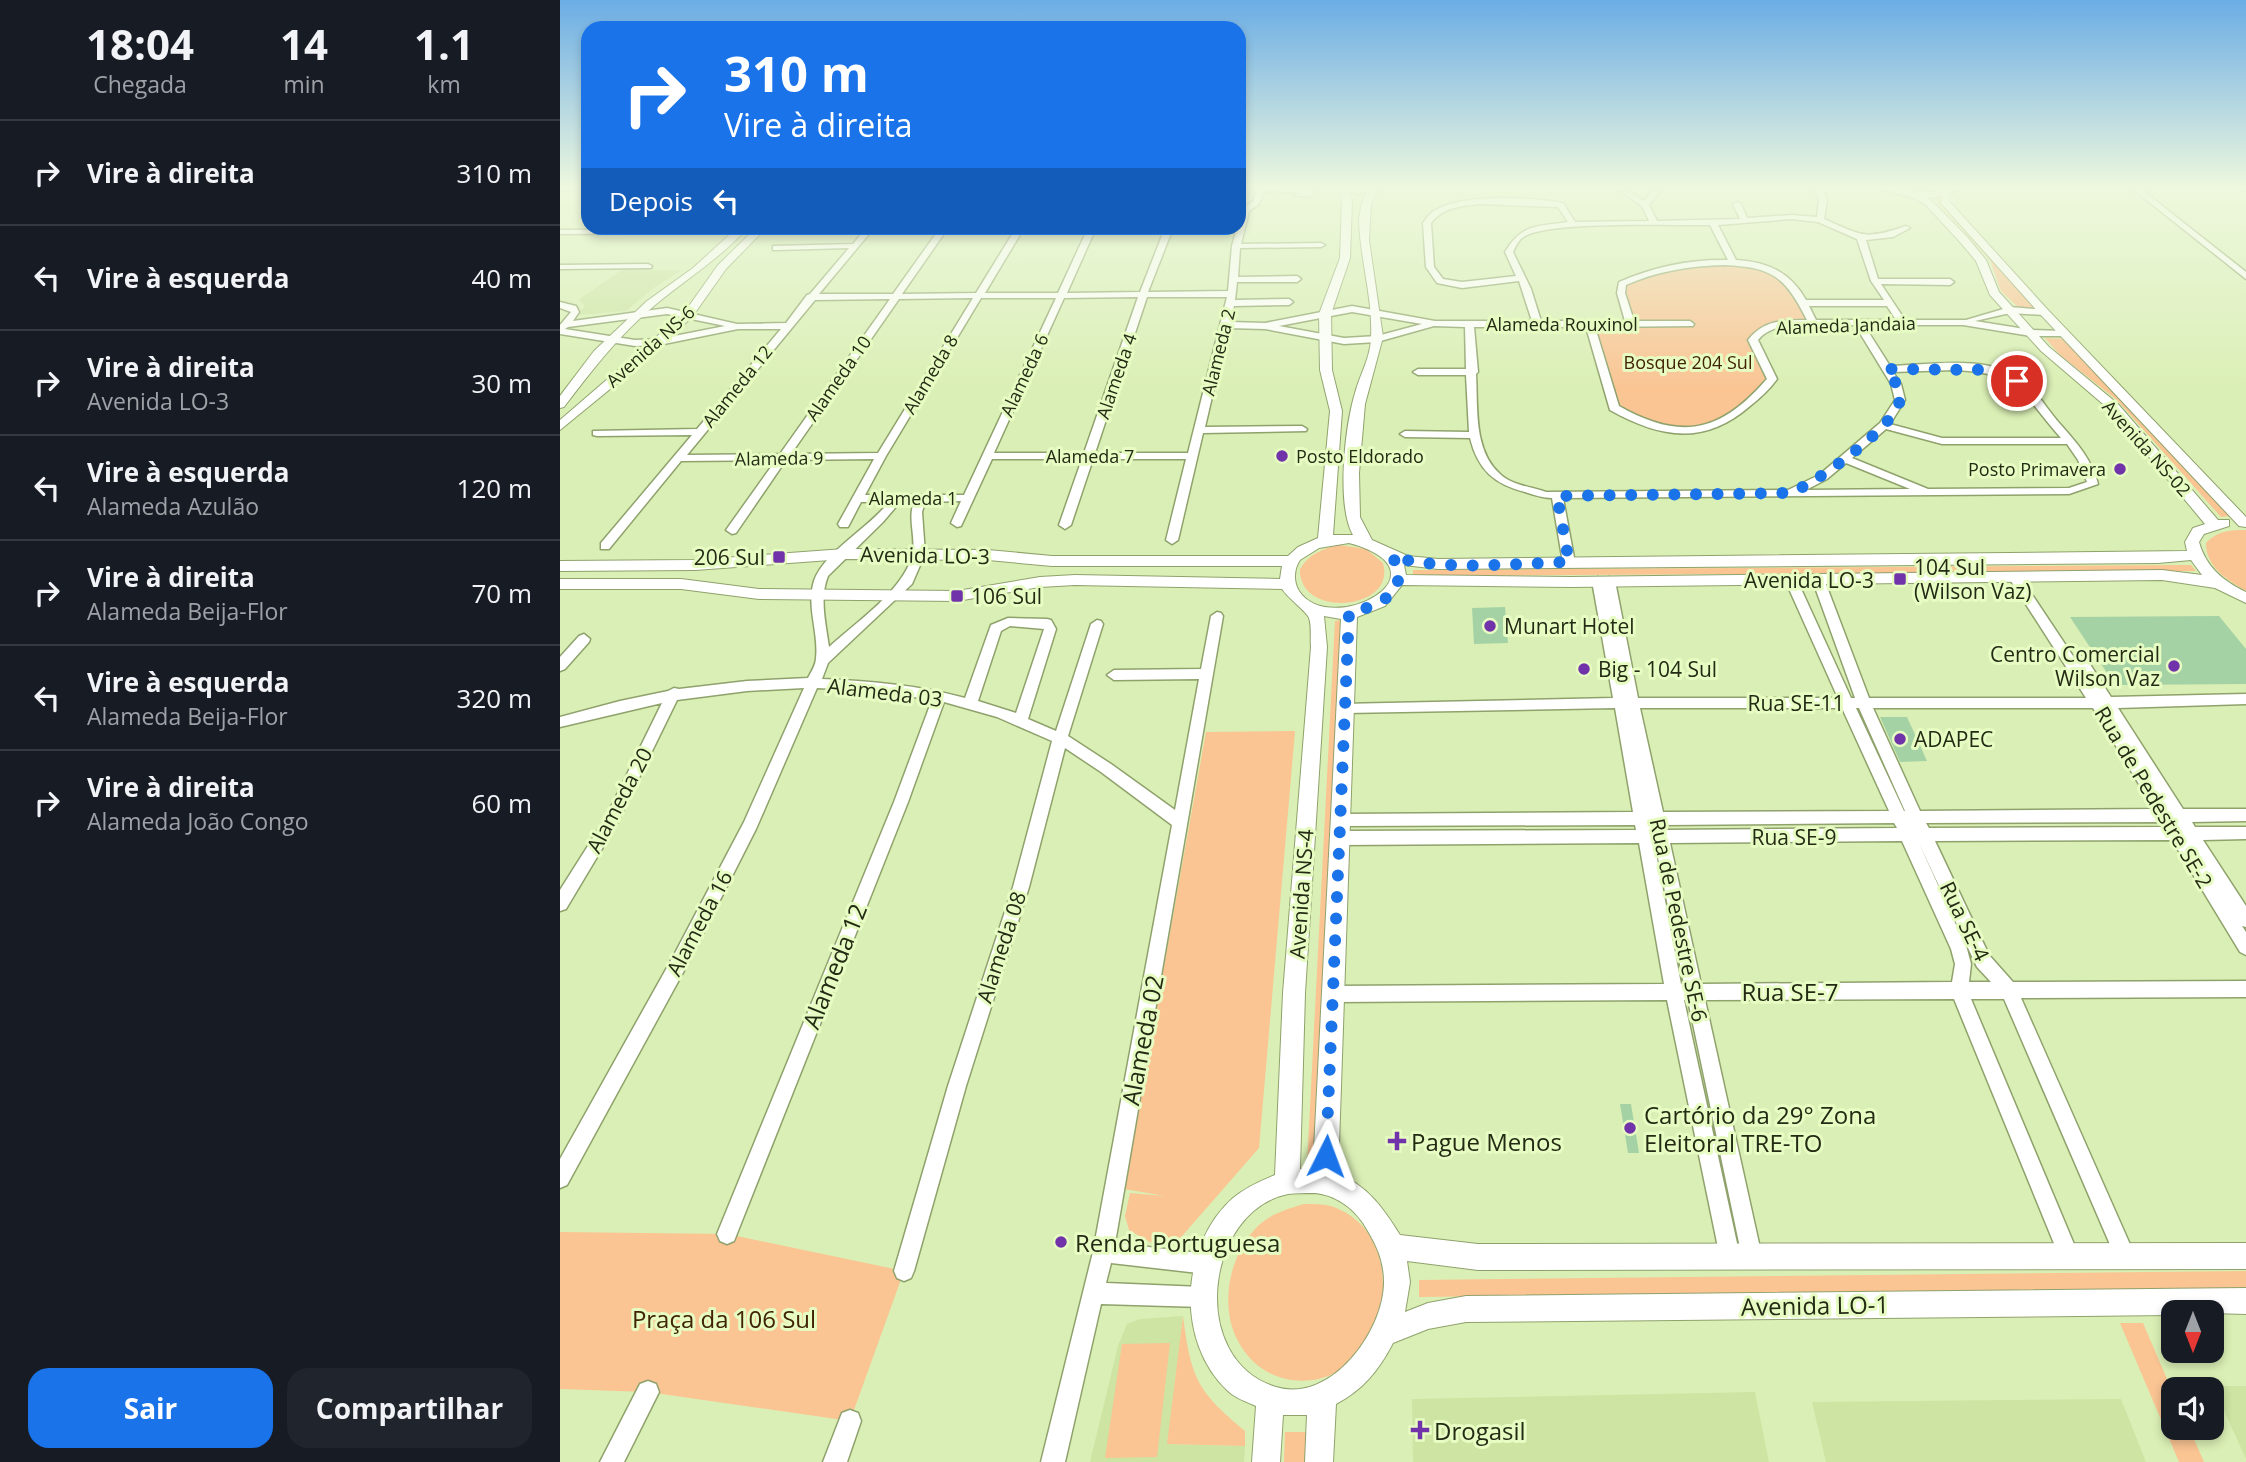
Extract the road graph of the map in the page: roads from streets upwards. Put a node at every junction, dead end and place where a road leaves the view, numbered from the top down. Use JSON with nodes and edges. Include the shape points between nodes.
{"nodes":[{"id":1,"x":715,"y":254,"type":"edge"},
{"id":2,"x":735,"y":254,"type":"edge"},
{"id":3,"x":845,"y":254,"type":"edge"},
{"id":4,"x":925,"y":254,"type":"edge"},
{"id":5,"x":1003,"y":254,"type":"edge"},
{"id":6,"x":1080,"y":254,"type":"edge"},
{"id":7,"x":1159,"y":254,"type":"edge"},
{"id":8,"x":1236,"y":254,"type":"edge"},
{"id":9,"x":1345,"y":254,"type":"edge"},
{"id":10,"x":1366,"y":254,"type":"edge"},
{"id":11,"x":1429,"y":254,"type":"edge"},
{"id":12,"x":1510,"y":254,"type":"edge"},
{"id":13,"x":1729,"y":254,"type":"edge"},
{"id":14,"x":1866,"y":254,"type":"edge"},
{"id":15,"x":1977,"y":254,"type":"edge"},
{"id":16,"x":1992,"y":254,"type":"edge"},
{"id":17,"x":2219,"y":254,"type":"edge"},
{"id":18,"x":1733,"y":262,"type":"junction"},
{"id":19,"x":648,"y":266,"type":"dead end"},
{"id":20,"x":560,"y":267,"type":"edge"},
{"id":21,"x":2246,"y":276,"type":"edge"},
{"id":22,"x":1521,"y":278,"type":"junction"},
{"id":23,"x":1236,"y":279,"type":"junction"},
{"id":24,"x":1297,"y":279,"type":"dead end"},
{"id":25,"x":1874,"y":281,"type":"junction"},
{"id":26,"x":1950,"y":282,"type":"dead end"},
{"id":27,"x":1060,"y":295,"type":"junction"},
{"id":28,"x":1143,"y":295,"type":"junction"},
{"id":29,"x":895,"y":296,"type":"junction"},
{"id":30,"x":976,"y":296,"type":"junction"},
{"id":31,"x":810,"y":297,"type":"junction"},
{"id":32,"x":1231,"y":298,"type":"junction"},
{"id":33,"x":1289,"y":302,"type":"dead end"},
{"id":34,"x":1802,"y":303,"type":"junction"},
{"id":35,"x":1887,"y":303,"type":"junction"},
{"id":36,"x":560,"y":305,"type":"edge"},
{"id":37,"x":2010,"y":310,"type":"junction"},
{"id":38,"x":1377,"y":312,"type":"junction"},
{"id":39,"x":2044,"y":312,"type":"junction"},
{"id":40,"x":1325,"y":314,"type":"junction"},
{"id":41,"x":638,"y":315,"type":"junction"},
{"id":42,"x":688,"y":315,"type":"junction"},
{"id":43,"x":1813,"y":323,"type":"junction"},
{"id":44,"x":1858,"y":323,"type":"junction"},
{"id":45,"x":1903,"y":323,"type":"junction"},
{"id":46,"x":1963,"y":323,"type":"junction"},
{"id":47,"x":1435,"y":324,"type":"junction"},
{"id":48,"x":1469,"y":324,"type":"junction"},
{"id":49,"x":1537,"y":324,"type":"junction"},
{"id":50,"x":1631,"y":324,"type":"junction"},
{"id":51,"x":1690,"y":324,"type":"dead end"},
{"id":52,"x":1590,"y":325,"type":"junction"},
{"id":53,"x":738,"y":326,"type":"junction"},
{"id":54,"x":786,"y":326,"type":"junction"},
{"id":55,"x":1224,"y":326,"type":"junction"},
{"id":56,"x":1265,"y":326,"type":"junction"},
{"id":57,"x":562,"y":328,"type":"edge"},
{"id":58,"x":2031,"y":333,"type":"junction"},
{"id":59,"x":2066,"y":334,"type":"junction"},
{"id":60,"x":1324,"y":338,"type":"junction"},
{"id":61,"x":1377,"y":339,"type":"junction"},
{"id":62,"x":612,"y":340,"type":"junction"},
{"id":63,"x":659,"y":341,"type":"junction"},
{"id":64,"x":1886,"y":369,"type":"junction"},
{"id":65,"x":1418,"y":372,"type":"dead end"},
{"id":66,"x":1474,"y":372,"type":"junction"},
{"id":67,"x":560,"y":404,"type":"edge"},
{"id":68,"x":1884,"y":425,"type":"junction"},
{"id":69,"x":560,"y":426,"type":"edge"},
{"id":70,"x":1302,"y":429,"type":"dead end"},
{"id":71,"x":1199,"y":430,"type":"junction"},
{"id":72,"x":699,"y":432,"type":"junction"},
{"id":73,"x":597,"y":433,"type":"dead end"},
{"id":74,"x":1405,"y":434,"type":"dead end"},
{"id":75,"x":1474,"y":435,"type":"junction"},
{"id":76,"x":2070,"y":441,"type":"junction"},
{"id":77,"x":881,"y":456,"type":"junction"},
{"id":78,"x":986,"y":456,"type":"junction"},
{"id":79,"x":1193,"y":456,"type":"junction"},
{"id":80,"x":1088,"y":457,"type":"junction"},
{"id":81,"x":677,"y":458,"type":"junction"},
{"id":82,"x":783,"y":458,"type":"junction"},
{"id":83,"x":1844,"y":458,"type":"junction"},
{"id":84,"x":1790,"y":493,"type":"junction"},
{"id":85,"x":1931,"y":493,"type":"junction"},
{"id":86,"x":1557,"y":496,"type":"junction"},
{"id":87,"x":968,"y":498,"type":"junction"},
{"id":88,"x":858,"y":499,"type":"junction"},
{"id":89,"x":897,"y":499,"type":"junction"},
{"id":90,"x":920,"y":499,"type":"junction"},
{"id":91,"x":957,"y":523,"type":"dead end"},
{"id":92,"x":2245,"y":523,"type":"edge"},
{"id":93,"x":844,"y":524,"type":"dead end"},
{"id":94,"x":2213,"y":524,"type":"junction"},
{"id":95,"x":1065,"y":525,"type":"dead end"},
{"id":96,"x":732,"y":530,"type":"dead end"},
{"id":97,"x":1172,"y":540,"type":"dead end"},
{"id":98,"x":1325,"y":540,"type":"junction"},
{"id":99,"x":1365,"y":540,"type":"junction"},
{"id":100,"x":605,"y":546,"type":"dead end"},
{"id":101,"x":844,"y":554,"type":"junction"},
{"id":102,"x":919,"y":554,"type":"junction"},
{"id":103,"x":2194,"y":555,"type":"junction"},
{"id":104,"x":1392,"y":556,"type":"junction"},
{"id":105,"x":1291,"y":561,"type":"junction"},
{"id":106,"x":1569,"y":562,"type":"junction"},
{"id":107,"x":560,"y":566,"type":"edge"},
{"id":108,"x":2021,"y":578,"type":"junction"},
{"id":109,"x":1818,"y":579,"type":"junction"},
{"id":110,"x":1399,"y":580,"type":"junction"},
{"id":111,"x":1791,"y":580,"type":"junction"},
{"id":112,"x":1603,"y":581,"type":"junction"},
{"id":113,"x":2219,"y":583,"type":"junction"},
{"id":114,"x":560,"y":584,"type":"edge"},
{"id":115,"x":1287,"y":584,"type":"junction"},
{"id":116,"x":819,"y":595,"type":"junction"},
{"id":117,"x":895,"y":595,"type":"junction"},
{"id":118,"x":2246,"y":598,"type":"edge"},
{"id":119,"x":1311,"y":608,"type":"junction"},
{"id":120,"x":1349,"y":613,"type":"junction"},
{"id":121,"x":1217,"y":616,"type":"dead end"},
{"id":122,"x":1097,"y":624,"type":"dead end"},
{"id":123,"x":584,"y":639,"type":"dead end"},
{"id":124,"x":823,"y":660,"type":"junction"},
{"id":125,"x":560,"y":666,"type":"edge"},
{"id":126,"x":1207,"y":674,"type":"junction"},
{"id":127,"x":1114,"y":675,"type":"dead end"},
{"id":128,"x":812,"y":684,"type":"junction"},
{"id":129,"x":674,"y":694,"type":"junction"},
{"id":130,"x":939,"y":698,"type":"junction"},
{"id":131,"x":2246,"y":699,"type":"edge"},
{"id":132,"x":1846,"y":702,"type":"junction"},
{"id":133,"x":1866,"y":702,"type":"junction"},
{"id":134,"x":2103,"y":703,"type":"junction"},
{"id":135,"x":970,"y":704,"type":"junction"},
{"id":136,"x":1626,"y":704,"type":"junction"},
{"id":137,"x":1346,"y":708,"type":"junction"},
{"id":138,"x":1020,"y":721,"type":"junction"},
{"id":139,"x":560,"y":722,"type":"edge"},
{"id":140,"x":1060,"y":739,"type":"junction"},
{"id":141,"x":2246,"y":815,"type":"edge"},
{"id":142,"x":2174,"y":816,"type":"junction"},
{"id":143,"x":1649,"y":818,"type":"junction"},
{"id":144,"x":1907,"y":818,"type":"junction"},
{"id":145,"x":1181,"y":823,"type":"junction"},
{"id":146,"x":1342,"y":829,"type":"junction"},
{"id":147,"x":2184,"y":833,"type":"junction"},
{"id":148,"x":2246,"y":833,"type":"edge"},
{"id":149,"x":1915,"y":836,"type":"junction"},
{"id":150,"x":1653,"y":838,"type":"junction"},
{"id":151,"x":560,"y":904,"type":"edge"},
{"id":152,"x":2246,"y":920,"type":"edge"},
{"id":153,"x":2246,"y":947,"type":"edge"},
{"id":154,"x":2246,"y":989,"type":"edge"},
{"id":155,"x":2009,"y":990,"type":"junction"},
{"id":156,"x":1694,"y":991,"type":"junction"},
{"id":157,"x":1959,"y":991,"type":"junction"},
{"id":158,"x":1674,"y":992,"type":"junction"},
{"id":159,"x":1334,"y":993,"type":"junction"},
{"id":160,"x":560,"y":1178,"type":"edge"},
{"id":161,"x":1287,"y":1182,"type":"junction"},
{"id":162,"x":1325,"y":1182,"type":"junction"},
{"id":163,"x":727,"y":1234,"type":"dead end"},
{"id":164,"x":1392,"y":1247,"type":"junction"},
{"id":165,"x":1103,"y":1252,"type":"junction"},
{"id":166,"x":2069,"y":1256,"type":"junction"},
{"id":167,"x":2125,"y":1256,"type":"junction"},
{"id":168,"x":2246,"y":1256,"type":"edge"},
{"id":169,"x":1741,"y":1257,"type":"junction"},
{"id":170,"x":1207,"y":1264,"type":"junction"},
{"id":171,"x":904,"y":1271,"type":"dead end"},
{"id":172,"x":1092,"y":1293,"type":"junction"},
{"id":173,"x":1202,"y":1297,"type":"junction"},
{"id":174,"x":2246,"y":1301,"type":"edge"},
{"id":175,"x":1388,"y":1332,"type":"junction"},
{"id":176,"x":648,"y":1392,"type":"dead end"},
{"id":177,"x":1322,"y":1399,"type":"junction"},
{"id":178,"x":1270,"y":1401,"type":"junction"},
{"id":179,"x":850,"y":1421,"type":"dead end"},
{"id":180,"x":612,"y":1462,"type":"edge"},
{"id":181,"x":835,"y":1462,"type":"edge"},
{"id":182,"x":1053,"y":1462,"type":"edge"},
{"id":183,"x":1266,"y":1462,"type":"edge"},
{"id":184,"x":1319,"y":1462,"type":"edge"}],
"edges":[{"from":1,"to":41,"type":"street","name":"Avenida NS-6"},
{"from":2,"to":42,"type":"street","name":"Avenida NS-6"},
{"from":3,"to":31,"type":"street","name":"Alameda 12"},
{"from":4,"to":29,"type":"street","name":"Alameda 10"},
{"from":5,"to":30,"type":"street","name":"Alameda 8"},
{"from":6,"to":27,"type":"street","name":"Alameda 6"},
{"from":7,"to":28,"type":"street","name":"Alameda 4"},
{"from":8,"to":23,"type":"street","name":"Alameda 2"},
{"from":9,"to":40,"type":"street"},
{"from":10,"to":38,"type":"street"},
{"from":11,"to":22,"type":"street","via":[[1430,267],[1440,281],[1462,285]]},
{"from":12,"to":22,"type":"street"},
{"from":13,"to":18,"type":"street"},
{"from":14,"to":25,"type":"street"},
{"from":15,"to":37,"type":"street","name":"Avenida NS-02","via":[[1989,287]]},
{"from":16,"to":39,"type":"street","name":"Avenida NS-02"},
{"from":17,"to":21,"type":"street"},
{"from":18,"to":34,"type":"street","via":[[1777,271]]},
{"from":18,"to":50,"type":"street","via":[[1652,271],[1622,284]]},
{"from":19,"to":20,"type":"street"},
{"from":22,"to":49,"type":"street"},
{"from":23,"to":24,"type":"street"},
{"from":23,"to":32,"type":"street","name":"Alameda 2"},
{"from":25,"to":26,"type":"street"},
{"from":25,"to":35,"type":"street"},
{"from":27,"to":28,"type":"street"},
{"from":27,"to":30,"type":"street"},
{"from":27,"to":78,"type":"street","name":"Alameda 6"},
{"from":28,"to":32,"type":"street"},
{"from":28,"to":80,"type":"street","name":"Alameda 4"},
{"from":29,"to":30,"type":"street"},
{"from":29,"to":31,"type":"street"},
{"from":29,"to":82,"type":"street","name":"Alameda 10"},
{"from":30,"to":77,"type":"street","name":"Alameda 8"},
{"from":31,"to":54,"type":"street","name":"Alameda 12"},
{"from":32,"to":33,"type":"street"},
{"from":32,"to":55,"type":"street","name":"Alameda 2"},
{"from":34,"to":35,"type":"street"},
{"from":34,"to":43,"type":"street"},
{"from":35,"to":45,"type":"street"},
{"from":36,"to":57,"type":"street","via":[[575,312]]},
{"from":37,"to":39,"type":"street","name":"Alameda Jandaia"},
{"from":37,"to":46,"type":"street","name":"Alameda Jandaia"},
{"from":37,"to":58,"type":"street","name":"Avenida NS-02"},
{"from":38,"to":40,"type":"street","via":[[1352,309]]},
{"from":38,"to":47,"type":"street"},
{"from":38,"to":61,"type":"street"},
{"from":39,"to":59,"type":"street","name":"Avenida NS-02"},
{"from":40,"to":56,"type":"street"},
{"from":40,"to":60,"type":"street"},
{"from":41,"to":42,"type":"street","via":[[667,311]]},
{"from":41,"to":57,"type":"street"},
{"from":41,"to":62,"type":"street","name":"Avenida NS-6"},
{"from":42,"to":53,"type":"street"},
{"from":42,"to":63,"type":"street","name":"Avenida NS-6"},
{"from":43,"to":44,"type":"street","name":"Alameda Jandaia"},
{"from":43,"to":52,"type":"street","name":"Alameda Jandaia","via":[[1779,324],[1761,330],[1753,340],[1772,379],[1765,389],[1706,430],[1678,432],[1637,422],[1614,408]]},
{"from":44,"to":45,"type":"street","name":"Alameda Jandaia"},
{"from":44,"to":64,"type":"street"},
{"from":45,"to":46,"type":"street","name":"Alameda Jandaia"},
{"from":46,"to":58,"type":"street","name":"Alameda Jandaia"},
{"from":47,"to":48,"type":"street","name":"Alameda Rouxinol"},
{"from":47,"to":61,"type":"street"},
{"from":48,"to":49,"type":"street","name":"Alameda Rouxinol"},
{"from":48,"to":66,"type":"street"},
{"from":49,"to":52,"type":"street","name":"Alameda Rouxinol"},
{"from":50,"to":51,"type":"street","name":"Alameda Rouxinol"},
{"from":50,"to":52,"type":"street","name":"Alameda Rouxinol"},
{"from":53,"to":54,"type":"street"},
{"from":53,"to":63,"type":"street"},
{"from":54,"to":72,"type":"street","name":"Alameda 12"},
{"from":55,"to":56,"type":"street"},
{"from":55,"to":71,"type":"street","name":"Alameda 2"},
{"from":56,"to":60,"type":"street"},
{"from":57,"to":62,"type":"street"},
{"from":58,"to":59,"type":"street","name":"Alameda Jandaia"},
{"from":58,"to":94,"type":"street","name":"Avenida NS-02","via":[[2113,407]]},
{"from":59,"to":92,"type":"street","name":"Avenida NS-02"},
{"from":60,"to":61,"type":"street"},
{"from":60,"to":98,"type":"street","via":[[1336,411]]},
{"from":61,"to":99,"type":"street","via":[[1357,410],[1352,509],[1357,530]]},
{"from":62,"to":63,"type":"street"},
{"from":62,"to":67,"type":"street","name":"Avenida NS-6"},
{"from":63,"to":69,"type":"street","name":"Avenida NS-6"},
{"from":64,"to":68,"type":"street","via":[[1900,400]]},
{"from":64,"to":76,"type":"street","via":[[1973,369],[2006,374],[2025,388]]},
{"from":65,"to":66,"type":"street"},
{"from":66,"to":75,"type":"street"},
{"from":68,"to":76,"type":"street","via":[[1942,440]]},
{"from":68,"to":83,"type":"street"},
{"from":70,"to":71,"type":"street"},
{"from":71,"to":79,"type":"street","name":"Alameda 2"},
{"from":72,"to":73,"type":"street"},
{"from":72,"to":81,"type":"street","name":"Alameda 12"},
{"from":74,"to":75,"type":"street"},
{"from":75,"to":86,"type":"street","via":[[1479,453],[1496,477],[1529,492]]},
{"from":76,"to":85,"type":"street","via":[[2092,478],[2088,487]]},
{"from":77,"to":82,"type":"street","name":"Alameda 9"},
{"from":77,"to":88,"type":"street","name":"Alameda 8"},
{"from":78,"to":80,"type":"street","name":"Alameda 7"},
{"from":78,"to":87,"type":"street","name":"Alameda 6"},
{"from":79,"to":80,"type":"street","name":"Alameda 7"},
{"from":79,"to":97,"type":"street","name":"Alameda 2"},
{"from":80,"to":95,"type":"street","name":"Alameda 4"},
{"from":81,"to":82,"type":"street","name":"Alameda 9"},
{"from":81,"to":100,"type":"street","name":"Alameda 12"},
{"from":82,"to":96,"type":"street","name":"Alameda 10"},
{"from":83,"to":84,"type":"street","via":[[1823,477]]},
{"from":83,"to":85,"type":"street"},
{"from":84,"to":85,"type":"street"},
{"from":84,"to":86,"type":"street"},
{"from":86,"to":106,"type":"street"},
{"from":87,"to":90,"type":"street","name":"Alameda 1"},
{"from":87,"to":91,"type":"street","name":"Alameda 6"},
{"from":88,"to":89,"type":"street","name":"Alameda 1"},
{"from":88,"to":93,"type":"street","name":"Alameda 8"},
{"from":89,"to":90,"type":"street","name":"Alameda 1"},
{"from":89,"to":101,"type":"street","name":"Alameda 16","via":[[883,519]]},
{"from":90,"to":102,"type":"street","name":"Alameda 16","via":[[916,512]]},
{"from":92,"to":94,"type":"street"},
{"from":94,"to":103,"type":"street","via":[[2192,541]]},
{"from":98,"to":99,"type":"street"},
{"from":98,"to":105,"type":"street"},
{"from":99,"to":104,"type":"street"},
{"from":101,"to":102,"type":"street","name":"Avenida LO-3"},
{"from":101,"to":107,"type":"street","name":"Avenida LO-3","via":[[695,565]]},
{"from":101,"to":116,"type":"street","name":"Alameda 16","via":[[826,569],[819,581]]},
{"from":102,"to":105,"type":"street","name":"Avenida LO-3","via":[[1052,561]]},
{"from":102,"to":117,"type":"street","name":"Alameda 16","via":[[906,584]]},
{"from":103,"to":106,"type":"street","name":"Avenida LO-3"},
{"from":103,"to":113,"type":"street"},
{"from":104,"to":106,"type":"street","name":"Avenida LO-3","via":[[1438,564]]},
{"from":104,"to":110,"type":"street"},
{"from":105,"to":115,"type":"street"},
{"from":108,"to":109,"type":"street","name":"Avenida LO-3"},
{"from":108,"to":113,"type":"street","name":"Avenida LO-3","via":[[2162,575]]},
{"from":108,"to":134,"type":"street","name":"Rua de Pedestre SE-2"},
{"from":109,"to":111,"type":"street","name":"Avenida LO-3"},
{"from":109,"to":133,"type":"street","name":"Rua SE-4"},
{"from":110,"to":112,"type":"street","name":"Avenida LO-3"},
{"from":110,"to":120,"type":"street","via":[[1383,601]]},
{"from":111,"to":112,"type":"street","name":"Avenida LO-3"},
{"from":111,"to":132,"type":"street","name":"Rua SE-4"},
{"from":112,"to":136,"type":"street","name":"Rua de Pedestre SE-6"},
{"from":113,"to":118,"type":"street"},
{"from":114,"to":116,"type":"street","name":"Avenida LO-3","via":[[681,584],[759,594]]},
{"from":115,"to":117,"type":"street","name":"Avenida LO-3","via":[[1075,580],[957,596]]},
{"from":115,"to":119,"type":"street"},
{"from":116,"to":117,"type":"street","name":"Avenida LO-3"},
{"from":116,"to":124,"type":"street","name":"Alameda 16"},
{"from":117,"to":124,"type":"street","name":"Alameda 16"},
{"from":119,"to":120,"type":"street"},
{"from":119,"to":161,"type":"street","name":"Avenida NS-4","via":[[1317,617],[1319,647],[1294,993]]},
{"from":120,"to":137,"type":"street","name":"Avenida NS-4"},
{"from":121,"to":126,"type":"street","name":"Alameda 02"},
{"from":122,"to":140,"type":"street","name":"Alameda 08"},
{"from":123,"to":125,"type":"street"},
{"from":124,"to":128,"type":"street","name":"Alameda 16"},
{"from":126,"to":127,"type":"street"},
{"from":126,"to":145,"type":"street","name":"Alameda 02"},
{"from":128,"to":129,"type":"street","name":"Alameda 03"},
{"from":128,"to":130,"type":"street","name":"Alameda 03","via":[[872,687]]},
{"from":128,"to":160,"type":"street","name":"Alameda 16","via":[[745,836]]},
{"from":129,"to":139,"type":"street","name":"Alameda 03"},
{"from":129,"to":151,"type":"street","name":"Alameda 20","via":[[610,823]]},
{"from":130,"to":135,"type":"street","name":"Alameda 03"},
{"from":130,"to":163,"type":"street","name":"Alameda 12"},
{"from":131,"to":134,"type":"street","name":"Rua SE-11"},
{"from":132,"to":133,"type":"street","name":"Rua SE-11"},
{"from":132,"to":136,"type":"street","name":"Rua SE-11"},
{"from":132,"to":144,"type":"street","name":"Rua SE-4"},
{"from":133,"to":134,"type":"street","name":"Rua SE-11"},
{"from":133,"to":144,"type":"street","name":"Rua SE-4"},
{"from":134,"to":142,"type":"street","name":"Rua de Pedestre SE-2"},
{"from":135,"to":138,"type":"street","name":"Alameda 03"},
{"from":135,"to":138,"type":"street","via":[[996,628],[1008,622],[1047,623],[1050,629]]},
{"from":136,"to":137,"type":"street","name":"Rua SE-11"},
{"from":136,"to":143,"type":"street","name":"Rua de Pedestre SE-6"},
{"from":137,"to":146,"type":"street","name":"Avenida NS-4"},
{"from":138,"to":140,"type":"street","name":"Alameda 03"},
{"from":140,"to":145,"type":"street","name":"Alameda 03"},
{"from":140,"to":171,"type":"street","name":"Alameda 08","via":[[1021,887]]},
{"from":141,"to":142,"type":"street","name":"Rua SE-9"},
{"from":142,"to":144,"type":"street","name":"Rua SE-9"},
{"from":142,"to":147,"type":"street","name":"Rua de Pedestre SE-2"},
{"from":143,"to":144,"type":"street","name":"Rua SE-9"},
{"from":143,"to":146,"type":"street","name":"Rua SE-9"},
{"from":143,"to":150,"type":"street","name":"Rua de Pedestre SE-6"},
{"from":144,"to":149,"type":"street","name":"Rua SE-4"},
{"from":145,"to":165,"type":"street","name":"Alameda 02"},
{"from":146,"to":150,"type":"street","name":"Rua SE-9"},
{"from":146,"to":159,"type":"street","name":"Avenida NS-4"},
{"from":147,"to":148,"type":"street","name":"Rua SE-9"},
{"from":147,"to":149,"type":"street","name":"Rua SE-9"},
{"from":147,"to":152,"type":"street","name":"Rua de Pedestre SE-2"},
{"from":147,"to":153,"type":"street","name":"Rua de Pedestre SE-2"},
{"from":149,"to":150,"type":"street","name":"Rua SE-9"},
{"from":149,"to":155,"type":"street","name":"Rua SE-4","via":[[1983,961]]},
{"from":149,"to":157,"type":"street","name":"Rua SE-4","via":[[1959,949],[1963,964]]},
{"from":150,"to":156,"type":"street","name":"Rua de Pedestre SE-6"},
{"from":150,"to":158,"type":"street","name":"Rua de Pedestre SE-6"},
{"from":154,"to":155,"type":"street","name":"Rua SE-7"},
{"from":155,"to":157,"type":"street","name":"Rua SE-7"},
{"from":155,"to":167,"type":"street","name":"Rua SE-4"},
{"from":156,"to":157,"type":"street","name":"Rua SE-7"},
{"from":156,"to":158,"type":"street","name":"Rua SE-7"},
{"from":156,"to":169,"type":"street","name":"Rua de Pedestre SE-6"},
{"from":157,"to":166,"type":"street","name":"Rua SE-4"},
{"from":158,"to":159,"type":"street","name":"Rua SE-7"},
{"from":158,"to":169,"type":"street","name":"Rua de Pedestre SE-6"},
{"from":159,"to":162,"type":"street","name":"Avenida NS-4"},
{"from":161,"to":162,"type":"street"},
{"from":161,"to":170,"type":"street","via":[[1238,1210]]},
{"from":162,"to":164,"type":"street","via":[[1353,1194],[1376,1217]]},
{"from":164,"to":169,"type":"street","via":[[1478,1257]]},
{"from":164,"to":175,"type":"street","via":[[1396,1303]]},
{"from":165,"to":170,"type":"street"},
{"from":165,"to":172,"type":"street","name":"Alameda 02"},
{"from":166,"to":167,"type":"street"},
{"from":166,"to":169,"type":"street"},
{"from":167,"to":168,"type":"street"},
{"from":170,"to":173,"type":"street"},
{"from":172,"to":173,"type":"street"},
{"from":172,"to":182,"type":"street","name":"Alameda 02"},
{"from":173,"to":178,"type":"street","via":[[1209,1338],[1228,1373],[1247,1391]]},
{"from":174,"to":175,"type":"street","name":"Avenida LO-1","via":[[1466,1309],[1428,1316]]},
{"from":175,"to":177,"type":"street","via":[[1373,1360],[1350,1384]]},
{"from":176,"to":180,"type":"street"},
{"from":177,"to":178,"type":"street","via":[[1296,1404]]},
{"from":177,"to":184,"type":"street"},
{"from":178,"to":183,"type":"street"},
{"from":179,"to":181,"type":"street"}]}
